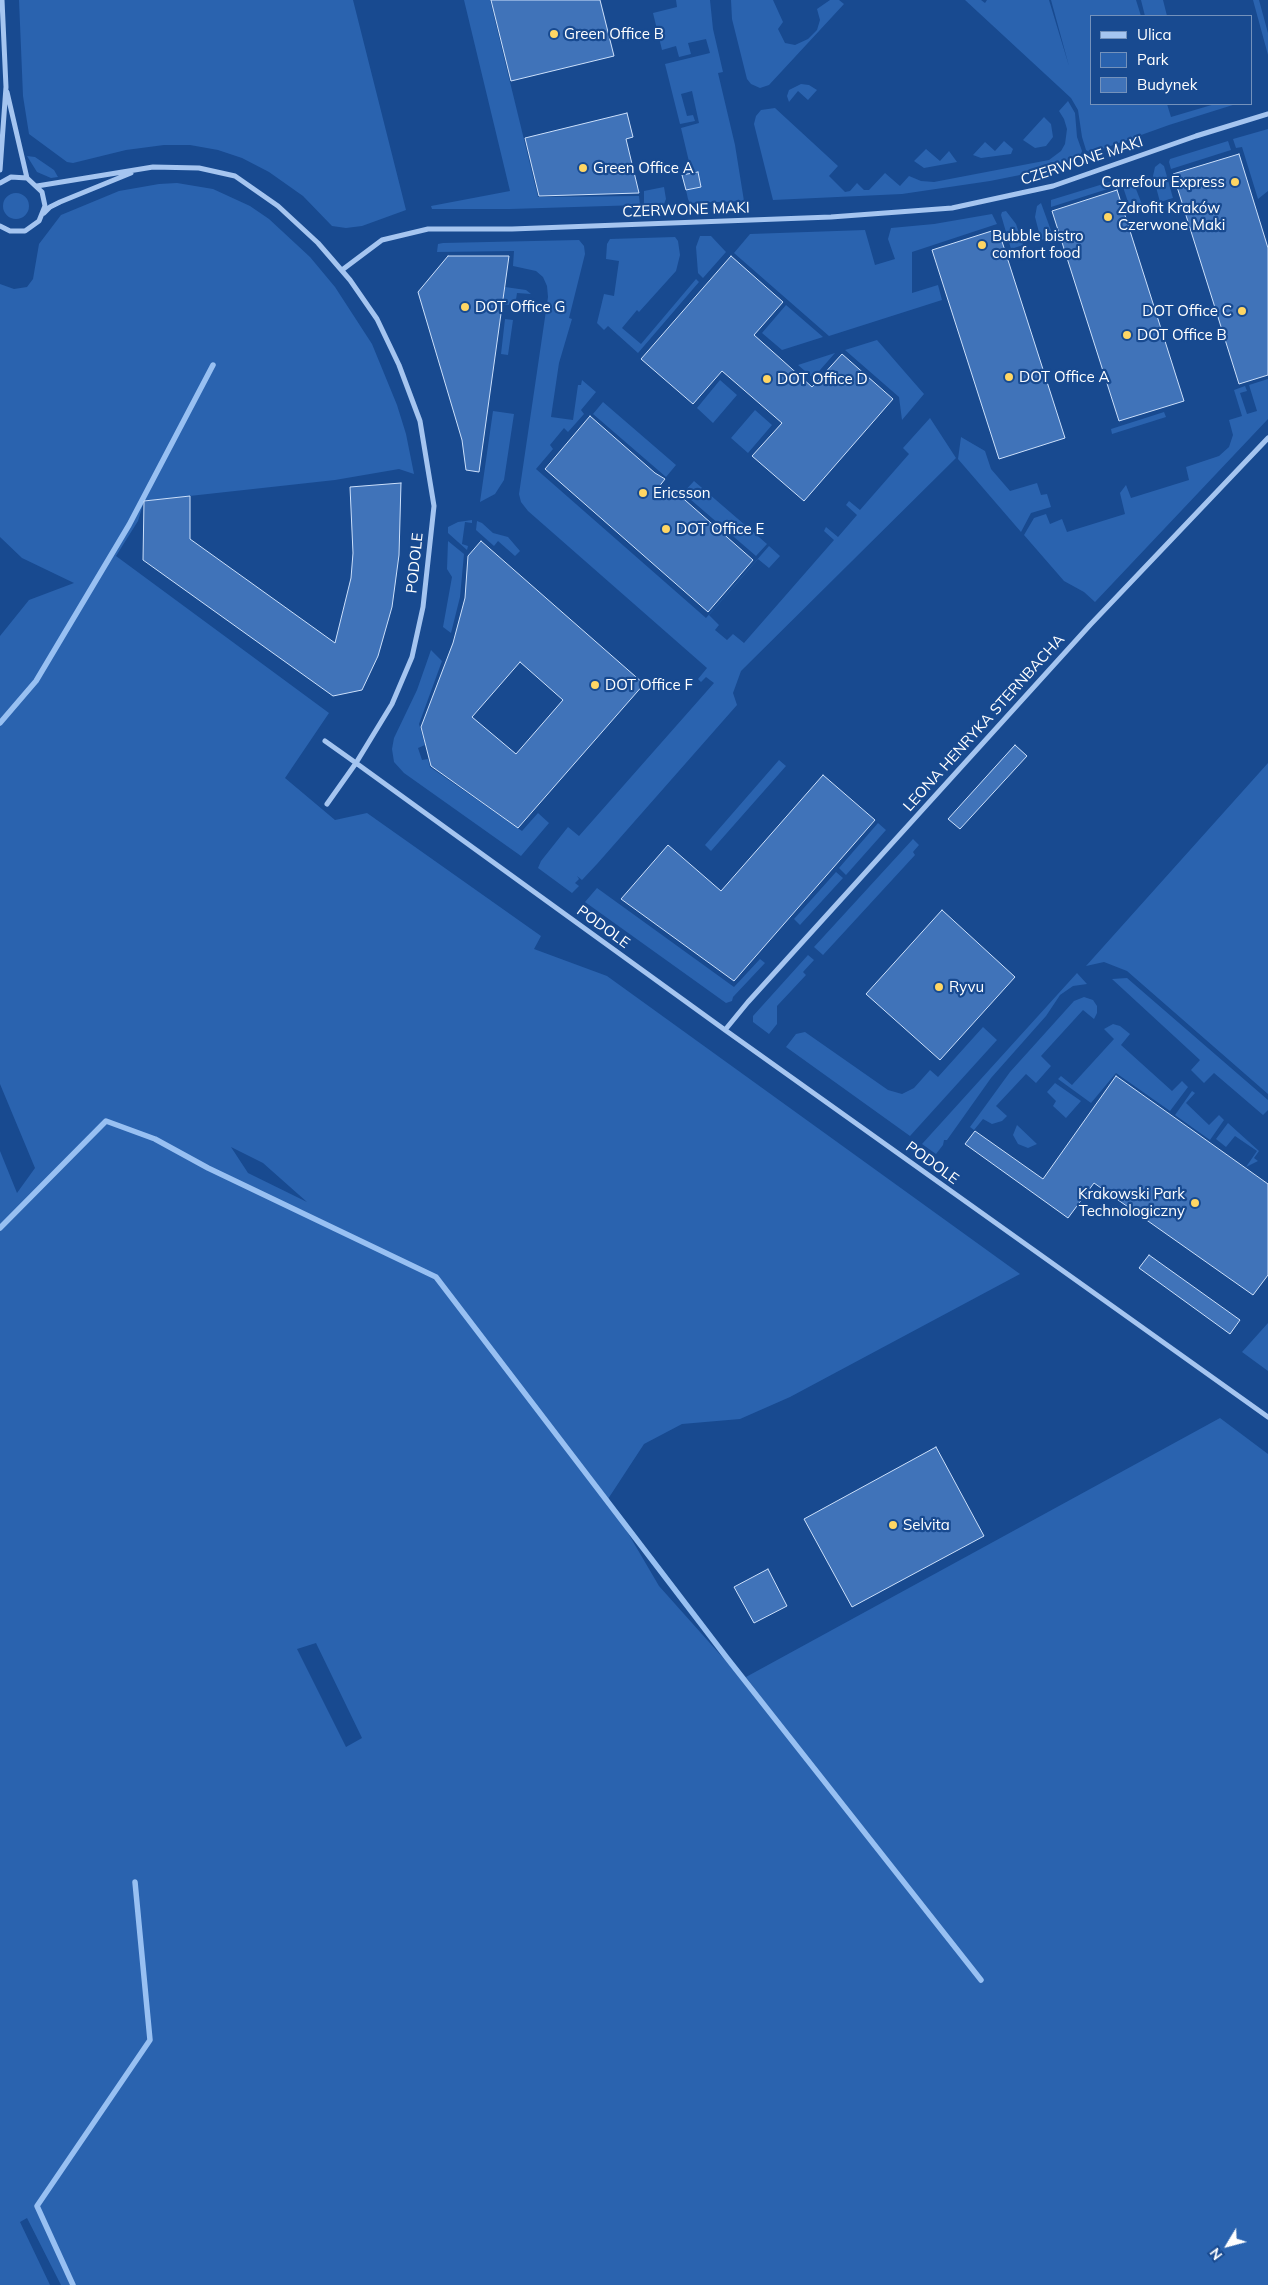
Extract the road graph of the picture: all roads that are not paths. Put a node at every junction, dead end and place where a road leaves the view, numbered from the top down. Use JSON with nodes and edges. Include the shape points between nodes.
{"nodes":[{"id":1,"x":2,"y":0,"type":"edge"},
{"id":2,"x":6,"y":87,"type":"junction"},
{"id":3,"x":1268,"y":114,"type":"edge"},
{"id":4,"x":0,"y":170,"type":"edge"},
{"id":5,"x":139,"y":170,"type":"junction"},
{"id":6,"x":27,"y":178,"type":"junction"},
{"id":7,"x":0,"y":183,"type":"edge"},
{"id":8,"x":37,"y":186,"type":"junction"},
{"id":9,"x":43,"y":213,"type":"junction"},
{"id":10,"x":0,"y":226,"type":"edge"},
{"id":11,"x":342,"y":270,"type":"junction"},
{"id":12,"x":1268,"y":438,"type":"edge"},
{"id":13,"x":325,"y":741,"type":"dead end"},
{"id":14,"x":356,"y":763,"type":"junction"},
{"id":15,"x":327,"y":804,"type":"dead end"},
{"id":16,"x":725,"y":1030,"type":"junction"},
{"id":17,"x":1268,"y":1417,"type":"edge"}],
"edges":[{"from":1,"to":2,"type":"street"},
{"from":2,"to":4,"type":"street"},
{"from":2,"to":6,"type":"street"},
{"from":3,"to":11,"type":"street","name":"CZERWONE MAKI","via":[[1069,181],[969,205],[918,212],[831,217],[512,229],[428,228],[382,240]]},
{"from":5,"to":8,"type":"street"},
{"from":5,"to":9,"type":"street","via":[[55,204]]},
{"from":5,"to":11,"type":"street","via":[[200,168],[235,176],[278,206]]},
{"from":6,"to":7,"type":"street","via":[[11,178]]},
{"from":6,"to":8,"type":"street"},
{"from":8,"to":9,"type":"street","via":[[44,199]]},
{"from":9,"to":10,"type":"street","via":[[39,221],[25,231],[10,231]]},
{"from":11,"to":14,"type":"street","name":"PODOLE","via":[[377,319],[399,365],[420,421],[434,506],[423,607],[412,657],[392,704]]},
{"from":12,"to":16,"type":"street","name":"LEONA HENRYKA STERNBACHA","via":[[1090,625]]},
{"from":13,"to":14,"type":"street"},
{"from":14,"to":15,"type":"street"},
{"from":14,"to":16,"type":"street","name":"PODOLE"},
{"from":16,"to":17,"type":"street","name":"PODOLE"}]}
